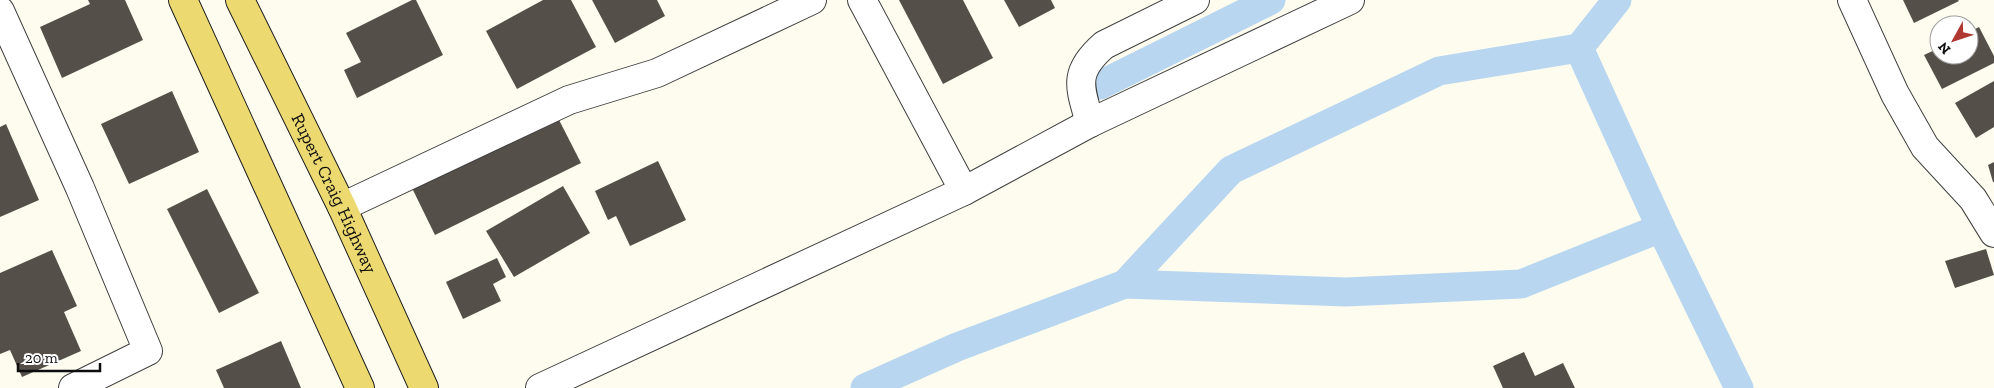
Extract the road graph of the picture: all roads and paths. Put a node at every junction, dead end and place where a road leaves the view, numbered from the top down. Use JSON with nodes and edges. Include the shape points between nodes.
{"nodes":[{"id":1,"x":183,"y":0,"type":"edge"},
{"id":2,"x":240,"y":0,"type":"edge"},
{"id":3,"x":812,"y":0,"type":"edge"},
{"id":4,"x":862,"y":0,"type":"edge"},
{"id":5,"x":1195,"y":0,"type":"edge"},
{"id":6,"x":1350,"y":0,"type":"edge"},
{"id":7,"x":1852,"y":0,"type":"edge"},
{"id":8,"x":0,"y":11,"type":"edge"},
{"id":9,"x":1090,"y":123,"type":"junction"},
{"id":10,"x":964,"y":191,"type":"junction"},
{"id":11,"x":342,"y":207,"type":"junction"},
{"id":12,"x":1994,"y":233,"type":"edge"},
{"id":13,"x":73,"y":388,"type":"edge"},
{"id":14,"x":360,"y":388,"type":"edge"},
{"id":15,"x":424,"y":388,"type":"edge"},
{"id":16,"x":540,"y":388,"type":"edge"}],
"edges":[{"from":1,"to":14,"type":"main road"},
{"from":2,"to":11,"type":"main road","name":"Rupert Craig Highway"},
{"from":3,"to":11,"type":"street","via":[[657,73],[569,100]]},
{"from":4,"to":10,"type":"street"},
{"from":5,"to":9,"type":"street","via":[[1104,45],[1094,54],[1087,64],[1080,87]]},
{"from":6,"to":9,"type":"street"},
{"from":7,"to":12,"type":"street","via":[[1895,94],[1924,147],[1973,200]]},
{"from":8,"to":13,"type":"street","via":[[80,188],[148,351]]},
{"from":9,"to":10,"type":"street"},
{"from":10,"to":16,"type":"street"},
{"from":11,"to":15,"type":"main road","name":"Rupert Craig Highway"}]}
